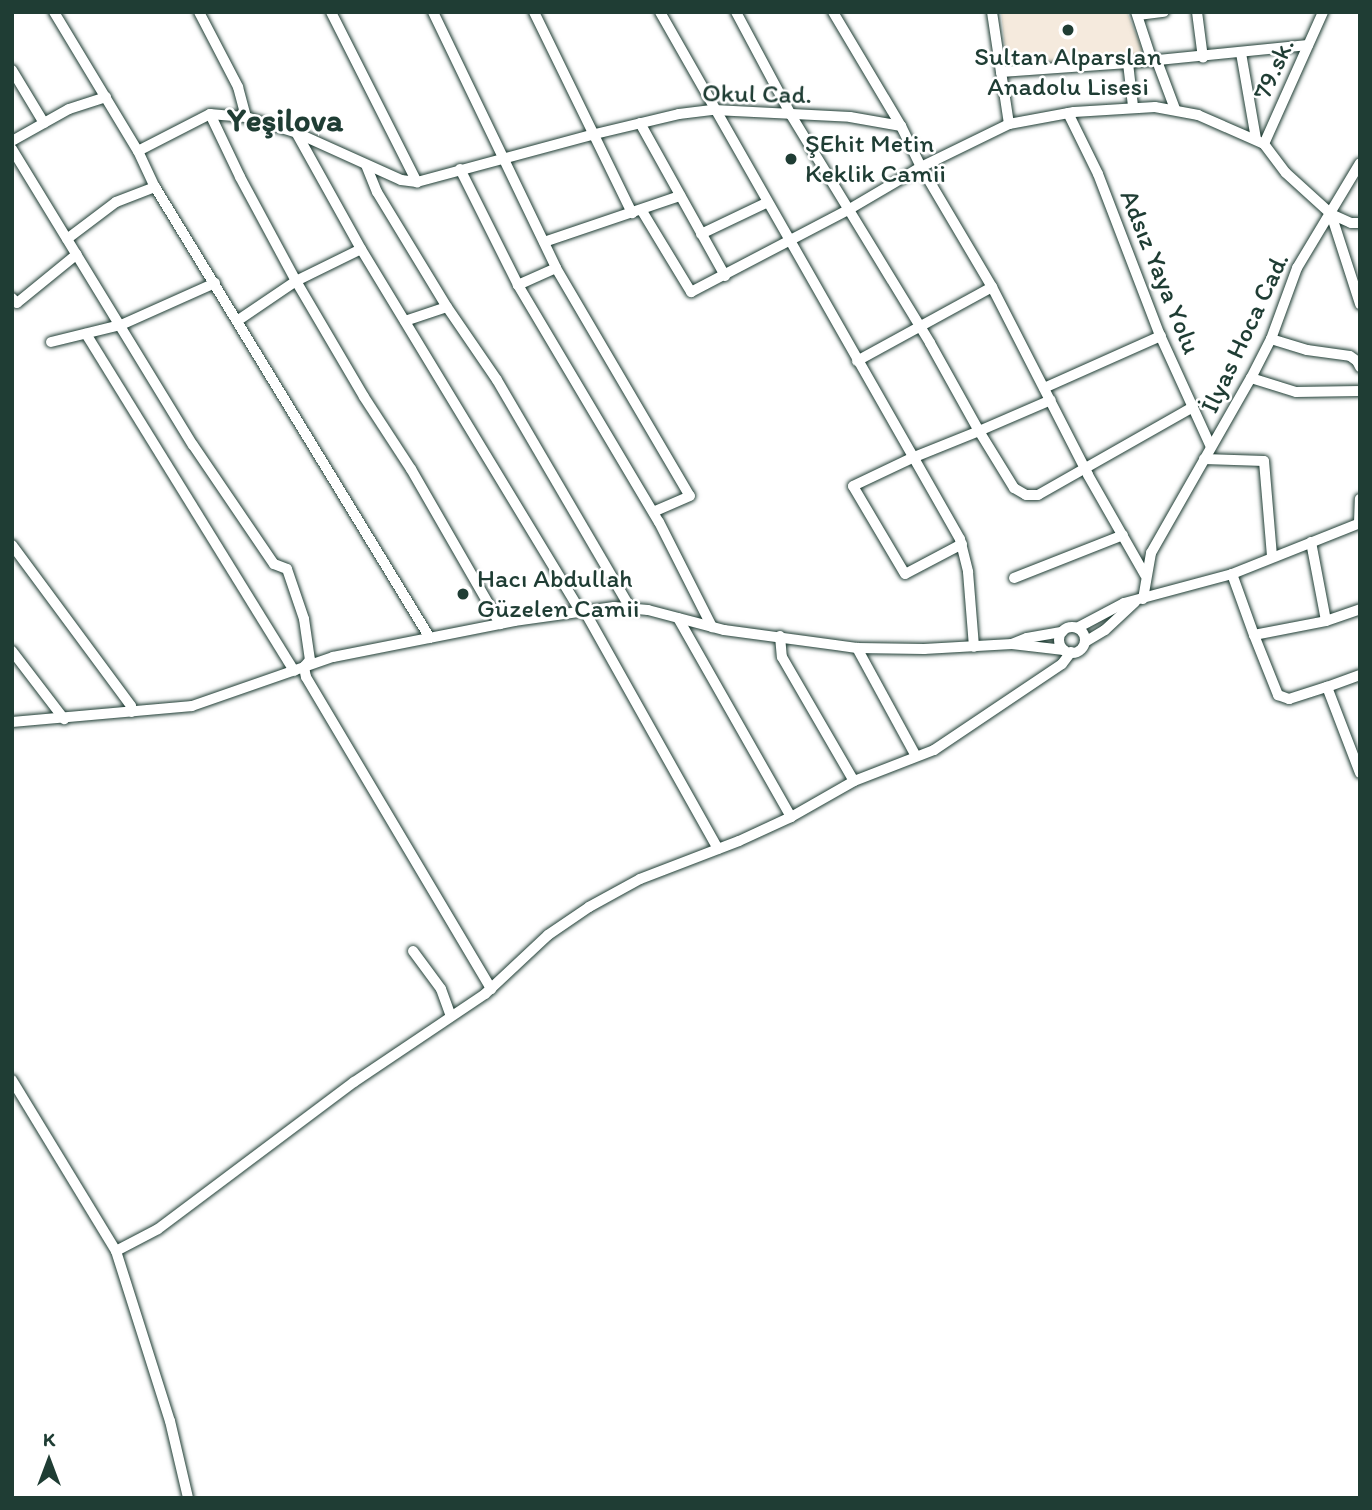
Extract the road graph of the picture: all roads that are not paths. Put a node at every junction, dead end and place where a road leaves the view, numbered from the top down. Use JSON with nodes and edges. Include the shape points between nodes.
{"nodes":[{"id":1,"x":54,"y":12,"type":"edge"},
{"id":2,"x":199,"y":12,"type":"edge"},
{"id":3,"x":331,"y":12,"type":"edge"},
{"id":4,"x":433,"y":12,"type":"edge"},
{"id":5,"x":534,"y":12,"type":"edge"},
{"id":6,"x":660,"y":12,"type":"edge"},
{"id":7,"x":736,"y":12,"type":"edge"},
{"id":8,"x":832,"y":12,"type":"edge"},
{"id":9,"x":992,"y":12,"type":"edge"},
{"id":10,"x":1164,"y":12,"type":"edge"},
{"id":11,"x":1197,"y":12,"type":"edge"},
{"id":12,"x":1323,"y":12,"type":"edge"},
{"id":13,"x":1137,"y":14,"type":"edge"},
{"id":14,"x":1308,"y":45,"type":"junction"},
{"id":15,"x":1241,"y":54,"type":"junction"},
{"id":16,"x":1203,"y":58,"type":"junction"},
{"id":17,"x":1154,"y":61,"type":"junction"},
{"id":18,"x":1128,"y":63,"type":"junction"},
{"id":19,"x":12,"y":70,"type":"edge"},
{"id":20,"x":1001,"y":72,"type":"junction"},
{"id":21,"x":106,"y":97,"type":"junction"},
{"id":22,"x":1133,"y":106,"type":"junction"},
{"id":23,"x":714,"y":110,"type":"junction"},
{"id":24,"x":1175,"y":110,"type":"junction"},
{"id":25,"x":1069,"y":113,"type":"junction"},
{"id":26,"x":210,"y":114,"type":"junction"},
{"id":27,"x":791,"y":114,"type":"junction"},
{"id":28,"x":246,"y":117,"type":"junction"},
{"id":29,"x":44,"y":123,"type":"junction"},
{"id":30,"x":640,"y":123,"type":"junction"},
{"id":31,"x":1009,"y":124,"type":"junction"},
{"id":32,"x":901,"y":126,"type":"junction"},
{"id":33,"x":296,"y":133,"type":"junction"},
{"id":34,"x":591,"y":135,"type":"junction"},
{"id":35,"x":12,"y":141,"type":"edge"},
{"id":36,"x":1260,"y":141,"type":"junction"},
{"id":37,"x":12,"y":149,"type":"edge"},
{"id":38,"x":138,"y":151,"type":"junction"},
{"id":39,"x":503,"y":158,"type":"junction"},
{"id":40,"x":1360,"y":163,"type":"edge"},
{"id":41,"x":366,"y":164,"type":"junction"},
{"id":42,"x":921,"y":167,"type":"junction"},
{"id":43,"x":460,"y":169,"type":"junction"},
{"id":44,"x":417,"y":182,"type":"junction"},
{"id":45,"x":155,"y":187,"type":"junction"},
{"id":46,"x":680,"y":196,"type":"junction"},
{"id":47,"x":766,"y":203,"type":"junction"},
{"id":48,"x":848,"y":210,"type":"junction"},
{"id":49,"x":637,"y":212,"type":"junction"},
{"id":50,"x":1331,"y":214,"type":"junction"},
{"id":51,"x":1360,"y":223,"type":"edge"},
{"id":52,"x":701,"y":234,"type":"junction"},
{"id":53,"x":68,"y":239,"type":"junction"},
{"id":54,"x":544,"y":242,"type":"junction"},
{"id":55,"x":788,"y":242,"type":"junction"},
{"id":56,"x":361,"y":248,"type":"junction"},
{"id":57,"x":77,"y":254,"type":"junction"},
{"id":58,"x":556,"y":268,"type":"junction"},
{"id":59,"x":725,"y":276,"type":"junction"},
{"id":60,"x":296,"y":281,"type":"junction"},
{"id":61,"x":215,"y":283,"type":"junction"},
{"id":62,"x":518,"y":285,"type":"junction"},
{"id":63,"x":992,"y":287,"type":"junction"},
{"id":64,"x":12,"y":298,"type":"edge"},
{"id":65,"x":1360,"y":304,"type":"edge"},
{"id":66,"x":447,"y":307,"type":"junction"},
{"id":67,"x":237,"y":321,"type":"junction"},
{"id":68,"x":405,"y":321,"type":"junction"},
{"id":69,"x":121,"y":325,"type":"junction"},
{"id":70,"x":919,"y":327,"type":"junction"},
{"id":71,"x":86,"y":334,"type":"junction"},
{"id":72,"x":1161,"y":336,"type":"junction"},
{"id":73,"x":1271,"y":339,"type":"junction"},
{"id":74,"x":51,"y":342,"type":"dead end"},
{"id":75,"x":857,"y":360,"type":"junction"},
{"id":76,"x":1360,"y":367,"type":"edge"},
{"id":77,"x":1251,"y":378,"type":"junction"},
{"id":78,"x":1044,"y":388,"type":"junction"},
{"id":79,"x":1360,"y":391,"type":"edge"},
{"id":80,"x":1051,"y":400,"type":"junction"},
{"id":81,"x":1193,"y":407,"type":"junction"},
{"id":82,"x":979,"y":431,"type":"junction"},
{"id":83,"x":1211,"y":447,"type":"junction"},
{"id":84,"x":912,"y":458,"type":"junction"},
{"id":85,"x":1204,"y":459,"type":"junction"},
{"id":86,"x":1086,"y":469,"type":"junction"},
{"id":87,"x":1360,"y":499,"type":"edge"},
{"id":88,"x":653,"y":512,"type":"junction"},
{"id":89,"x":1360,"y":523,"type":"edge"},
{"id":90,"x":1123,"y":535,"type":"junction"},
{"id":91,"x":1311,"y":542,"type":"junction"},
{"id":92,"x":962,"y":544,"type":"junction"},
{"id":93,"x":12,"y":545,"type":"edge"},
{"id":94,"x":1272,"y":557,"type":"junction"},
{"id":95,"x":1232,"y":574,"type":"junction"},
{"id":96,"x":1145,"y":575,"type":"junction"},
{"id":97,"x":1014,"y":578,"type":"dead end"},
{"id":98,"x":1139,"y":601,"type":"junction"},
{"id":99,"x":631,"y":608,"type":"junction"},
{"id":100,"x":1360,"y":608,"type":"edge"},
{"id":101,"x":582,"y":610,"type":"junction"},
{"id":102,"x":678,"y":618,"type":"junction"},
{"id":103,"x":1326,"y":621,"type":"junction"},
{"id":104,"x":500,"y":624,"type":"junction"},
{"id":105,"x":712,"y":627,"type":"junction"},
{"id":106,"x":1077,"y":628,"type":"junction"},
{"id":107,"x":1062,"y":632,"type":"junction"},
{"id":108,"x":1254,"y":635,"type":"junction"},
{"id":109,"x":779,"y":636,"type":"junction"},
{"id":110,"x":430,"y":638,"type":"junction"},
{"id":111,"x":1085,"y":642,"type":"junction"},
{"id":112,"x":1012,"y":644,"type":"junction"},
{"id":113,"x":974,"y":646,"type":"junction"},
{"id":114,"x":857,"y":648,"type":"junction"},
{"id":115,"x":12,"y":651,"type":"edge"},
{"id":116,"x":1068,"y":651,"type":"junction"},
{"id":117,"x":299,"y":669,"type":"junction"},
{"id":118,"x":1360,"y":675,"type":"edge"},
{"id":119,"x":1327,"y":687,"type":"junction"},
{"id":120,"x":132,"y":712,"type":"junction"},
{"id":121,"x":64,"y":719,"type":"junction"},
{"id":122,"x":12,"y":722,"type":"edge"},
{"id":123,"x":916,"y":756,"type":"junction"},
{"id":124,"x":1357,"y":759,"type":"edge"},
{"id":125,"x":1360,"y":773,"type":"edge"},
{"id":126,"x":854,"y":781,"type":"junction"},
{"id":127,"x":791,"y":817,"type":"junction"},
{"id":128,"x":718,"y":849,"type":"junction"},
{"id":129,"x":413,"y":951,"type":"dead end"},
{"id":130,"x":491,"y":989,"type":"junction"},
{"id":131,"x":451,"y":1016,"type":"junction"},
{"id":132,"x":12,"y":1080,"type":"edge"},
{"id":133,"x":116,"y":1251,"type":"junction"},
{"id":134,"x":188,"y":1498,"type":"edge"}],
"edges":[{"from":1,"to":21,"type":"street"},
{"from":2,"to":28,"type":"street","via":[[238,87]]},
{"from":3,"to":44,"type":"street"},
{"from":4,"to":39,"type":"street"},
{"from":5,"to":34,"type":"street"},
{"from":6,"to":23,"type":"street"},
{"from":7,"to":27,"type":"street"},
{"from":8,"to":32,"type":"street"},
{"from":9,"to":20,"type":"street"},
{"from":10,"to":13,"type":"street"},
{"from":11,"to":16,"type":"street"},
{"from":12,"to":14,"type":"street","name":"79.sk."},
{"from":13,"to":17,"type":"street"},
{"from":14,"to":15,"type":"street"},
{"from":14,"to":36,"type":"street","name":"79.sk."},
{"from":15,"to":16,"type":"street"},
{"from":15,"to":36,"type":"street"},
{"from":16,"to":17,"type":"street"},
{"from":17,"to":18,"type":"street"},
{"from":17,"to":24,"type":"street"},
{"from":18,"to":20,"type":"street"},
{"from":18,"to":22,"type":"street"},
{"from":19,"to":29,"type":"street"},
{"from":20,"to":31,"type":"street"},
{"from":21,"to":29,"type":"street"},
{"from":21,"to":38,"type":"street"},
{"from":22,"to":24,"type":"street"},
{"from":22,"to":25,"type":"street"},
{"from":23,"to":27,"type":"street","name":"Okul Cad."},
{"from":23,"to":30,"type":"street","name":"Okul Cad."},
{"from":23,"to":47,"type":"street"},
{"from":24,"to":36,"type":"street"},
{"from":25,"to":31,"type":"street"},
{"from":25,"to":72,"type":"street","name":"Adsız Yaya Yolu","via":[[1098,174]]},
{"from":26,"to":28,"type":"street"},
{"from":26,"to":38,"type":"street"},
{"from":26,"to":60,"type":"street"},
{"from":27,"to":32,"type":"street","name":"Okul Cad."},
{"from":27,"to":48,"type":"street"},
{"from":28,"to":33,"type":"street"},
{"from":29,"to":35,"type":"street"},
{"from":30,"to":34,"type":"street","name":"Okul Cad."},
{"from":30,"to":46,"type":"street"},
{"from":31,"to":42,"type":"street"},
{"from":32,"to":42,"type":"street"},
{"from":33,"to":41,"type":"street"},
{"from":33,"to":56,"type":"street"},
{"from":34,"to":39,"type":"street","name":"Okul Cad."},
{"from":34,"to":49,"type":"street"},
{"from":36,"to":50,"type":"street","via":[[1286,173]]},
{"from":37,"to":53,"type":"street"},
{"from":38,"to":45,"type":"street"},
{"from":39,"to":43,"type":"street","name":"Okul Cad."},
{"from":39,"to":54,"type":"street"},
{"from":40,"to":50,"type":"street","name":"İlyas Hoca Cad."},
{"from":41,"to":44,"type":"street"},
{"from":41,"to":66,"type":"street","via":[[377,192]]},
{"from":42,"to":48,"type":"street"},
{"from":42,"to":63,"type":"street"},
{"from":43,"to":44,"type":"street","name":"Okul Cad."},
{"from":43,"to":62,"type":"street"},
{"from":45,"to":53,"type":"street","via":[[116,202]]},
{"from":45,"to":61,"type":"street"},
{"from":46,"to":49,"type":"street"},
{"from":46,"to":52,"type":"street"},
{"from":47,"to":52,"type":"street"},
{"from":47,"to":55,"type":"street"},
{"from":48,"to":55,"type":"street"},
{"from":48,"to":70,"type":"street"},
{"from":49,"to":54,"type":"street"},
{"from":49,"to":59,"type":"street","via":[[691,292]]},
{"from":50,"to":51,"type":"street"},
{"from":50,"to":65,"type":"street"},
{"from":50,"to":73,"type":"street","name":"İlyas Hoca Cad.","via":[[1297,268]]},
{"from":52,"to":59,"type":"street"},
{"from":53,"to":57,"type":"street"},
{"from":54,"to":58,"type":"street"},
{"from":55,"to":59,"type":"street"},
{"from":55,"to":75,"type":"street"},
{"from":56,"to":60,"type":"street"},
{"from":56,"to":68,"type":"street"},
{"from":57,"to":64,"type":"street","via":[[17,303]]},
{"from":57,"to":69,"type":"street"},
{"from":58,"to":62,"type":"street"},
{"from":58,"to":88,"type":"street","via":[[690,496]]},
{"from":60,"to":67,"type":"street"},
{"from":60,"to":104,"type":"street"},
{"from":61,"to":67,"type":"street"},
{"from":61,"to":69,"type":"street"},
{"from":62,"to":88,"type":"street"},
{"from":63,"to":70,"type":"street"},
{"from":63,"to":78,"type":"street"},
{"from":66,"to":68,"type":"street"},
{"from":66,"to":99,"type":"street","via":[[497,380]]},
{"from":67,"to":110,"type":"street"},
{"from":68,"to":101,"type":"street"},
{"from":69,"to":71,"type":"street"},
{"from":69,"to":117,"type":"street","via":[[193,445],[274,564],[288,569],[304,619],[310,660]]},
{"from":70,"to":75,"type":"street"},
{"from":70,"to":82,"type":"street"},
{"from":71,"to":74,"type":"street"},
{"from":71,"to":117,"type":"street"},
{"from":72,"to":78,"type":"street"},
{"from":72,"to":81,"type":"street","name":"Adsız Yaya Yolu"},
{"from":73,"to":76,"type":"street","via":[[1350,356]]},
{"from":73,"to":77,"type":"street","name":"İlyas Hoca Cad."},
{"from":75,"to":84,"type":"street"},
{"from":77,"to":79,"type":"street","via":[[1296,392]]},
{"from":77,"to":83,"type":"street","name":"İlyas Hoca Cad."},
{"from":78,"to":80,"type":"street"},
{"from":80,"to":82,"type":"street"},
{"from":80,"to":86,"type":"street"},
{"from":81,"to":83,"type":"street","name":"Adsız Yaya Yolu"},
{"from":81,"to":86,"type":"street"},
{"from":82,"to":84,"type":"street"},
{"from":82,"to":86,"type":"street","via":[[1011,484],[1026,495],[1043,493]]},
{"from":83,"to":85,"type":"street","name":"İlyas Hoca Cad."},
{"from":84,"to":92,"type":"street"},
{"from":84,"to":92,"type":"street","via":[[853,486],[905,574]]},
{"from":85,"to":94,"type":"street","via":[[1264,461]]},
{"from":85,"to":96,"type":"street","name":"İlyas Hoca Cad.","via":[[1151,553]]},
{"from":86,"to":90,"type":"street"},
{"from":87,"to":89,"type":"street"},
{"from":88,"to":105,"type":"street"},
{"from":89,"to":91,"type":"street"},
{"from":90,"to":96,"type":"street"},
{"from":90,"to":97,"type":"street"},
{"from":91,"to":94,"type":"street"},
{"from":91,"to":103,"type":"street"},
{"from":92,"to":113,"type":"street"},
{"from":93,"to":120,"type":"street"},
{"from":94,"to":95,"type":"street"},
{"from":95,"to":98,"type":"street"},
{"from":95,"to":108,"type":"street"},
{"from":96,"to":98,"type":"street","name":"İlyas Hoca Cad."},
{"from":98,"to":106,"type":"street","via":[[1124,603]]},
{"from":98,"to":111,"type":"street"},
{"from":99,"to":101,"type":"street"},
{"from":99,"to":102,"type":"street"},
{"from":100,"to":103,"type":"street"},
{"from":101,"to":104,"type":"street"},
{"from":101,"to":128,"type":"street"},
{"from":102,"to":105,"type":"street"},
{"from":102,"to":127,"type":"street"},
{"from":103,"to":108,"type":"street"},
{"from":104,"to":110,"type":"street"},
{"from":105,"to":109,"type":"street"},
{"from":106,"to":107,"type":"street"},
{"from":106,"to":111,"type":"street"},
{"from":107,"to":112,"type":"street"},
{"from":107,"to":116,"type":"street","via":[[1060,642]]},
{"from":108,"to":119,"type":"street","via":[[1278,695],[1289,699]]},
{"from":109,"to":114,"type":"street"},
{"from":109,"to":126,"type":"street","via":[[782,657]]},
{"from":110,"to":117,"type":"street","via":[[333,657]]},
{"from":111,"to":116,"type":"street","via":[[1080,650]]},
{"from":112,"to":113,"type":"street"},
{"from":112,"to":116,"type":"street"},
{"from":113,"to":114,"type":"street"},
{"from":114,"to":123,"type":"street"},
{"from":115,"to":121,"type":"street"},
{"from":116,"to":123,"type":"street","via":[[1062,664],[957,736]]},
{"from":117,"to":120,"type":"street","via":[[192,706]]},
{"from":117,"to":130,"type":"street"},
{"from":118,"to":119,"type":"street"},
{"from":119,"to":124,"type":"street"},
{"from":120,"to":121,"type":"street"},
{"from":121,"to":122,"type":"street"},
{"from":123,"to":126,"type":"street"},
{"from":124,"to":125,"type":"street"},
{"from":126,"to":127,"type":"street"},
{"from":127,"to":128,"type":"street"},
{"from":128,"to":130,"type":"street","via":[[640,879],[589,907],[548,935]]},
{"from":129,"to":131,"type":"street","via":[[441,989]]},
{"from":130,"to":131,"type":"street"},
{"from":131,"to":133,"type":"street","via":[[354,1082],[158,1230]]},
{"from":132,"to":133,"type":"street"},
{"from":133,"to":134,"type":"street","via":[[170,1421]]}]}
